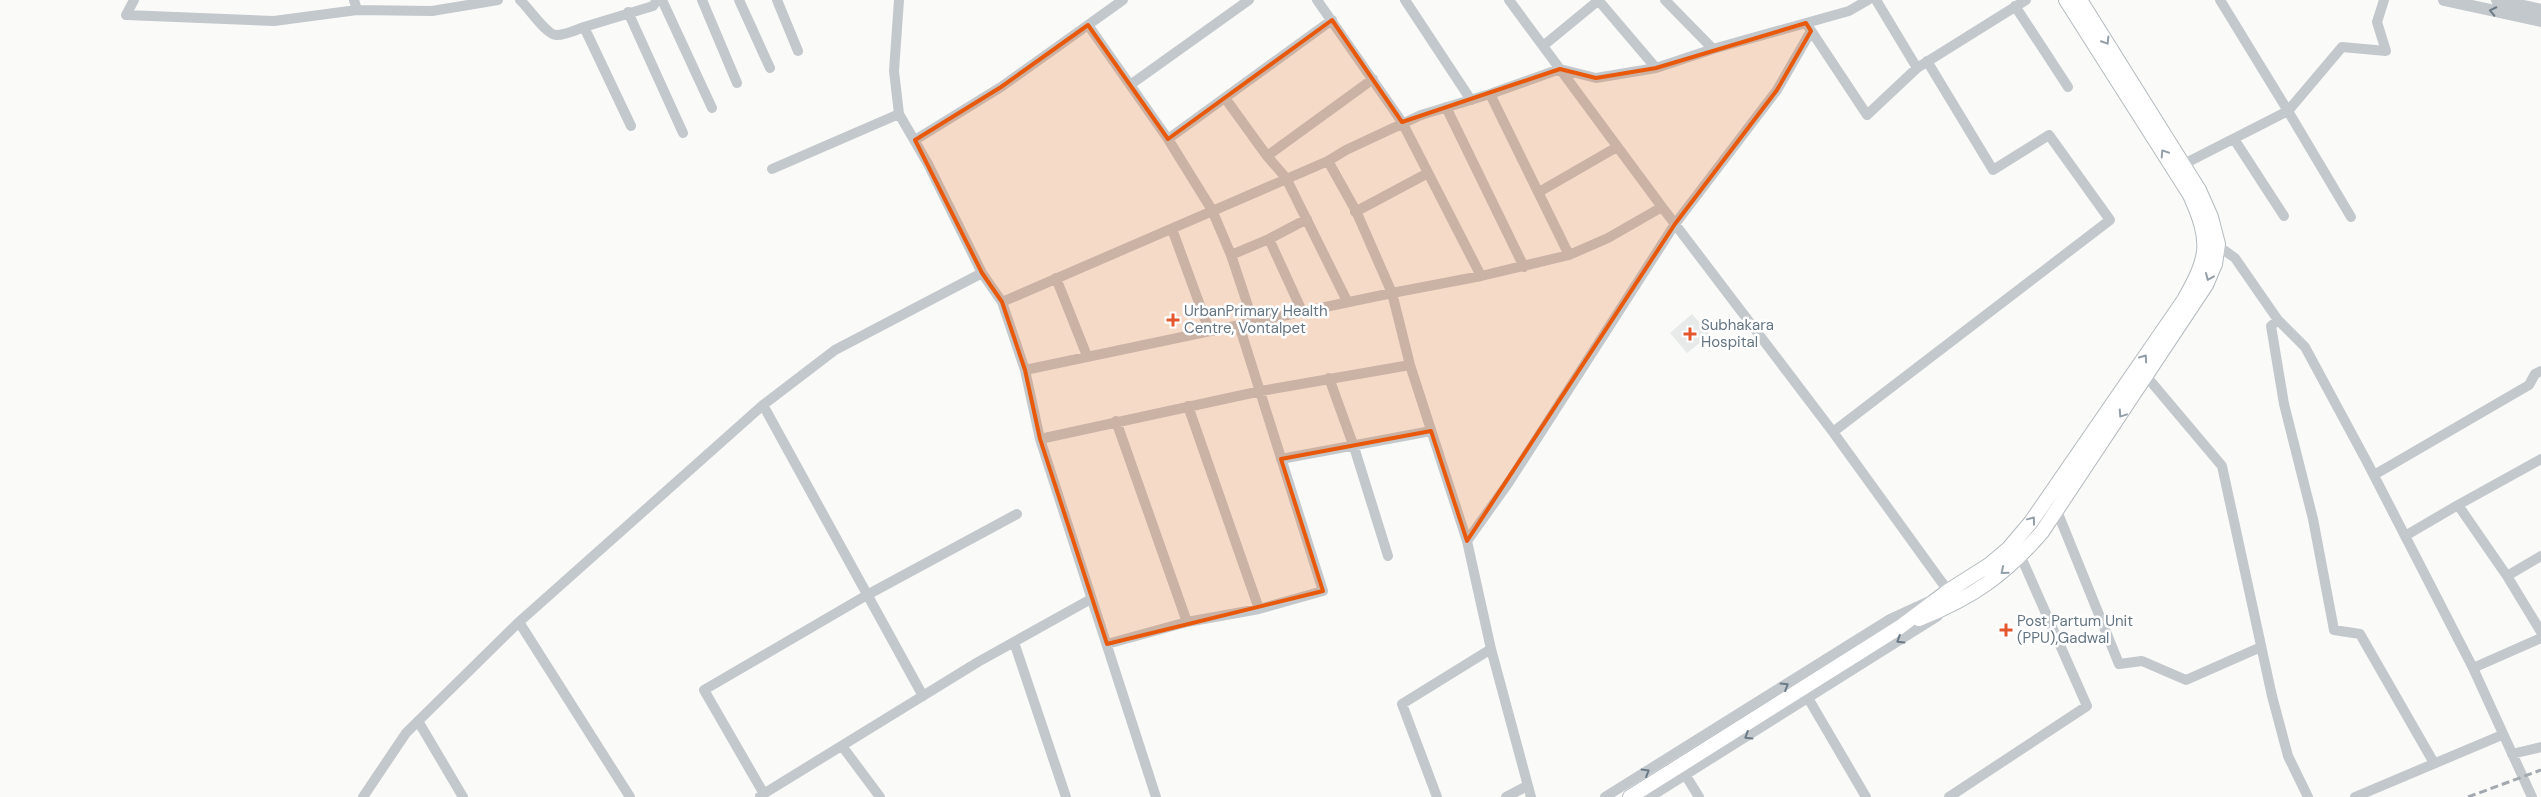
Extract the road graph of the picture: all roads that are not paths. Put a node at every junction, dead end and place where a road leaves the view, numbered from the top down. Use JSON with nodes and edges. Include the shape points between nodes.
{"nodes":[{"id":1,"x":134,"y":0,"type":"edge"},
{"id":2,"x":420,"y":0,"type":"edge"},
{"id":3,"x":498,"y":0,"type":"edge"},
{"id":4,"x":520,"y":0,"type":"edge"},
{"id":5,"x":702,"y":0,"type":"edge"},
{"id":6,"x":739,"y":0,"type":"edge"},
{"id":7,"x":777,"y":0,"type":"edge"},
{"id":8,"x":899,"y":0,"type":"edge"},
{"id":9,"x":1123,"y":0,"type":"edge"},
{"id":10,"x":1249,"y":0,"type":"edge"},
{"id":11,"x":1317,"y":0,"type":"edge"},
{"id":12,"x":1405,"y":0,"type":"edge"},
{"id":13,"x":1509,"y":0,"type":"edge"},
{"id":14,"x":1599,"y":0,"type":"edge"},
{"id":15,"x":1665,"y":0,"type":"edge"},
{"id":16,"x":1868,"y":0,"type":"edge"},
{"id":17,"x":1876,"y":0,"type":"edge"},
{"id":18,"x":2026,"y":0,"type":"edge"},
{"id":19,"x":2066,"y":0,"type":"edge"},
{"id":20,"x":2080,"y":0,"type":"edge"},
{"id":21,"x":2220,"y":0,"type":"edge"},
{"id":22,"x":2384,"y":0,"type":"edge"},
{"id":23,"x":2444,"y":0,"type":"edge"},
{"id":24,"x":655,"y":1,"type":"edge"},
{"id":25,"x":2505,"y":1,"type":"edge"},
{"id":26,"x":482,"y":2,"type":"edge"},
{"id":27,"x":355,"y":5,"type":"edge"},
{"id":28,"x":2015,"y":6,"type":"junction"},
{"id":29,"x":2541,"y":10,"type":"edge"},
{"id":30,"x":423,"y":11,"type":"junction"},
{"id":31,"x":628,"y":12,"type":"junction"},
{"id":32,"x":1332,"y":20,"type":"junction"},
{"id":33,"x":2541,"y":22,"type":"edge"},
{"id":34,"x":1088,"y":25,"type":"junction"},
{"id":35,"x":1808,"y":27,"type":"junction"},
{"id":36,"x":584,"y":28,"type":"junction"},
{"id":37,"x":1543,"y":46,"type":"junction"},
{"id":38,"x":1713,"y":49,"type":"junction"},
{"id":39,"x":798,"y":52,"type":"dead end"},
{"id":40,"x":1928,"y":61,"type":"junction"},
{"id":41,"x":770,"y":68,"type":"dead end"},
{"id":42,"x":1656,"y":68,"type":"junction"},
{"id":43,"x":1917,"y":68,"type":"junction"},
{"id":44,"x":1560,"y":70,"type":"junction"},
{"id":45,"x":1373,"y":79,"type":"junction"},
{"id":46,"x":737,"y":83,"type":"dead end"},
{"id":47,"x":1130,"y":85,"type":"junction"},
{"id":48,"x":2068,"y":87,"type":"dead end"},
{"id":49,"x":1490,"y":94,"type":"junction"},
{"id":50,"x":1225,"y":98,"type":"junction"},
{"id":51,"x":1471,"y":100,"type":"junction"},
{"id":52,"x":1446,"y":107,"type":"junction"},
{"id":53,"x":712,"y":108,"type":"dead end"},
{"id":54,"x":2288,"y":111,"type":"junction"},
{"id":55,"x":899,"y":114,"type":"junction"},
{"id":56,"x":1402,"y":122,"type":"junction"},
{"id":57,"x":631,"y":126,"type":"dead end"},
{"id":58,"x":683,"y":133,"type":"dead end"},
{"id":59,"x":1168,"y":139,"type":"junction"},
{"id":60,"x":2234,"y":139,"type":"junction"},
{"id":61,"x":915,"y":140,"type":"junction"},
{"id":62,"x":1617,"y":147,"type":"junction"},
{"id":63,"x":1267,"y":156,"type":"junction"},
{"id":64,"x":1328,"y":161,"type":"junction"},
{"id":65,"x":2184,"y":164,"type":"junction"},
{"id":66,"x":772,"y":169,"type":"dead end"},
{"id":67,"x":1428,"y":173,"type":"junction"},
{"id":68,"x":1286,"y":178,"type":"junction"},
{"id":69,"x":1539,"y":192,"type":"junction"},
{"id":70,"x":1662,"y":207,"type":"junction"},
{"id":71,"x":1212,"y":210,"type":"junction"},
{"id":72,"x":1354,"y":212,"type":"junction"},
{"id":73,"x":2284,"y":216,"type":"dead end"},
{"id":74,"x":2351,"y":217,"type":"dead end"},
{"id":75,"x":1307,"y":219,"type":"junction"},
{"id":76,"x":1675,"y":224,"type":"junction"},
{"id":77,"x":1172,"y":229,"type":"junction"},
{"id":78,"x":1269,"y":239,"type":"junction"},
{"id":79,"x":2212,"y":242,"type":"junction"},
{"id":80,"x":1231,"y":255,"type":"junction"},
{"id":81,"x":1569,"y":256,"type":"junction"},
{"id":82,"x":1524,"y":267,"type":"junction"},
{"id":83,"x":982,"y":273,"type":"junction"},
{"id":84,"x":1481,"y":276,"type":"junction"},
{"id":85,"x":1056,"y":278,"type":"junction"},
{"id":86,"x":1392,"y":293,"type":"junction"},
{"id":87,"x":1348,"y":301,"type":"junction"},
{"id":88,"x":1002,"y":302,"type":"junction"},
{"id":89,"x":1302,"y":311,"type":"junction"},
{"id":90,"x":2278,"y":320,"type":"junction"},
{"id":91,"x":1253,"y":321,"type":"junction"},
{"id":92,"x":1239,"y":325,"type":"junction"},
{"id":93,"x":1208,"y":330,"type":"junction"},
{"id":94,"x":1087,"y":356,"type":"junction"},
{"id":95,"x":1410,"y":364,"type":"junction"},
{"id":96,"x":1025,"y":370,"type":"junction"},
{"id":97,"x":2538,"y":372,"type":"edge"},
{"id":98,"x":2147,"y":376,"type":"junction"},
{"id":99,"x":1329,"y":378,"type":"junction"},
{"id":100,"x":2541,"y":385,"type":"edge"},
{"id":101,"x":1261,"y":391,"type":"junction"},
{"id":102,"x":763,"y":405,"type":"junction"},
{"id":103,"x":1188,"y":406,"type":"junction"},
{"id":104,"x":1116,"y":421,"type":"junction"},
{"id":105,"x":1431,"y":431,"type":"junction"},
{"id":106,"x":1833,"y":432,"type":"junction"},
{"id":107,"x":1040,"y":439,"type":"junction"},
{"id":108,"x":1354,"y":447,"type":"junction"},
{"id":109,"x":2541,"y":459,"type":"edge"},
{"id":110,"x":1280,"y":460,"type":"junction"},
{"id":111,"x":2374,"y":475,"type":"junction"},
{"id":112,"x":2458,"y":506,"type":"junction"},
{"id":113,"x":2057,"y":511,"type":"junction"},
{"id":114,"x":1017,"y":514,"type":"dead end"},
{"id":115,"x":2405,"y":536,"type":"junction"},
{"id":116,"x":1467,"y":541,"type":"junction"},
{"id":117,"x":1388,"y":556,"type":"dead end"},
{"id":118,"x":2541,"y":556,"type":"edge"},
{"id":119,"x":2021,"y":557,"type":"junction"},
{"id":120,"x":2507,"y":576,"type":"junction"},
{"id":121,"x":1948,"y":591,"type":"junction"},
{"id":122,"x":867,"y":595,"type":"junction"},
{"id":123,"x":1091,"y":599,"type":"junction"},
{"id":124,"x":1956,"y":604,"type":"junction"},
{"id":125,"x":1259,"y":609,"type":"junction"},
{"id":126,"x":519,"y":622,"type":"junction"},
{"id":127,"x":1187,"y":622,"type":"junction"},
{"id":128,"x":1900,"y":627,"type":"junction"},
{"id":129,"x":2541,"y":632,"type":"edge"},
{"id":130,"x":2541,"y":638,"type":"edge"},
{"id":131,"x":1014,"y":642,"type":"junction"},
{"id":132,"x":1107,"y":644,"type":"junction"},
{"id":133,"x":2262,"y":647,"type":"junction"},
{"id":134,"x":1491,"y":650,"type":"junction"},
{"id":135,"x":2473,"y":668,"type":"junction"},
{"id":136,"x":923,"y":696,"type":"junction"},
{"id":137,"x":1808,"y":698,"type":"junction"},
{"id":138,"x":418,"y":721,"type":"junction"},
{"id":139,"x":2502,"y":734,"type":"junction"},
{"id":140,"x":842,"y":746,"type":"junction"},
{"id":141,"x":2541,"y":747,"type":"edge"},
{"id":142,"x":2512,"y":754,"type":"junction"},
{"id":143,"x":2434,"y":763,"type":"junction"},
{"id":144,"x":1686,"y":776,"type":"junction"},
{"id":145,"x":1527,"y":786,"type":"junction"},
{"id":146,"x":761,"y":796,"type":"edge"},
{"id":147,"x":363,"y":797,"type":"edge"},
{"id":148,"x":463,"y":797,"type":"edge"},
{"id":149,"x":630,"y":797,"type":"edge"},
{"id":150,"x":880,"y":797,"type":"edge"},
{"id":151,"x":1066,"y":797,"type":"edge"},
{"id":152,"x":1156,"y":797,"type":"edge"},
{"id":153,"x":1437,"y":797,"type":"edge"},
{"id":154,"x":1506,"y":797,"type":"edge"},
{"id":155,"x":1531,"y":797,"type":"edge"},
{"id":156,"x":1605,"y":797,"type":"edge"},
{"id":157,"x":1630,"y":797,"type":"edge"},
{"id":158,"x":1650,"y":797,"type":"edge"},
{"id":159,"x":1699,"y":797,"type":"edge"},
{"id":160,"x":1866,"y":797,"type":"edge"},
{"id":161,"x":1949,"y":797,"type":"edge"},
{"id":162,"x":2308,"y":797,"type":"edge"},
{"id":163,"x":2355,"y":797,"type":"edge"},
{"id":164,"x":2532,"y":797,"type":"edge"}],
"edges":[{"from":1,"to":27,"type":"street","via":[[126,14],[274,21]]},
{"from":2,"to":30,"type":"street"},
{"from":3,"to":26,"type":"street"},
{"from":4,"to":36,"type":"street","via":[[550,34],[556,36]]},
{"from":5,"to":46,"type":"street"},
{"from":6,"to":41,"type":"street"},
{"from":7,"to":39,"type":"street"},
{"from":8,"to":55,"type":"street","via":[[894,71]]},
{"from":9,"to":34,"type":"street"},
{"from":10,"to":47,"type":"street"},
{"from":11,"to":32,"type":"street"},
{"from":12,"to":51,"type":"street"},
{"from":13,"to":37,"type":"street"},
{"from":14,"to":37,"type":"street"},
{"from":14,"to":42,"type":"street"},
{"from":15,"to":38,"type":"street"},
{"from":16,"to":35,"type":"street"},
{"from":17,"to":43,"type":"street"},
{"from":18,"to":28,"type":"street"},
{"from":79,"to":19,"type":"main road","one_way":true,"via":[[2190,195]]},
{"from":20,"to":65,"type":"main road","one_way":true},
{"from":21,"to":54,"type":"street"},
{"from":22,"to":54,"type":"street","via":[[2377,22],[2386,51],[2342,48]]},
{"from":33,"to":23,"type":"street","one_way":true},
{"from":24,"to":31,"type":"street"},
{"from":24,"to":53,"type":"street"},
{"from":25,"to":29,"type":"street"},
{"from":26,"to":30,"type":"street"},
{"from":27,"to":30,"type":"street"},
{"from":28,"to":40,"type":"street"},
{"from":28,"to":48,"type":"street"},
{"from":31,"to":36,"type":"street"},
{"from":31,"to":58,"type":"street"},
{"from":32,"to":45,"type":"street"},
{"from":32,"to":50,"type":"street"},
{"from":34,"to":47,"type":"street"},
{"from":34,"to":61,"type":"street","via":[[1001,87]]},
{"from":35,"to":38,"type":"street"},
{"from":35,"to":43,"type":"street","via":[[1867,115]]},
{"from":35,"to":76,"type":"street","via":[[1777,90]]},
{"from":36,"to":57,"type":"street"},
{"from":37,"to":44,"type":"street"},
{"from":38,"to":42,"type":"street"},
{"from":40,"to":43,"type":"street"},
{"from":40,"to":106,"type":"street","via":[[1993,170],[2049,135],[2110,220]]},
{"from":42,"to":44,"type":"street","via":[[1596,78]]},
{"from":44,"to":49,"type":"street"},
{"from":44,"to":62,"type":"street"},
{"from":45,"to":56,"type":"street"},
{"from":45,"to":63,"type":"street"},
{"from":47,"to":59,"type":"street"},
{"from":49,"to":51,"type":"street"},
{"from":49,"to":69,"type":"street"},
{"from":50,"to":59,"type":"street"},
{"from":50,"to":63,"type":"street"},
{"from":51,"to":52,"type":"street"},
{"from":52,"to":56,"type":"street"},
{"from":52,"to":82,"type":"street"},
{"from":54,"to":60,"type":"street"},
{"from":54,"to":74,"type":"street"},
{"from":55,"to":61,"type":"street"},
{"from":55,"to":66,"type":"street"},
{"from":56,"to":64,"type":"street"},
{"from":56,"to":67,"type":"street"},
{"from":59,"to":71,"type":"street"},
{"from":60,"to":65,"type":"street"},
{"from":60,"to":73,"type":"street"},
{"from":61,"to":83,"type":"street"},
{"from":62,"to":69,"type":"street"},
{"from":62,"to":70,"type":"street"},
{"from":63,"to":68,"type":"street"},
{"from":64,"to":68,"type":"street"},
{"from":64,"to":72,"type":"street"},
{"from":65,"to":79,"type":"main road","via":[[2211,218]]},
{"from":67,"to":72,"type":"street"},
{"from":67,"to":84,"type":"street"},
{"from":68,"to":71,"type":"street"},
{"from":68,"to":75,"type":"street"},
{"from":69,"to":81,"type":"street"},
{"from":70,"to":76,"type":"street"},
{"from":70,"to":81,"type":"street"},
{"from":71,"to":77,"type":"street"},
{"from":71,"to":80,"type":"street"},
{"from":72,"to":86,"type":"street"},
{"from":75,"to":78,"type":"street"},
{"from":75,"to":87,"type":"street"},
{"from":76,"to":106,"type":"street"},
{"from":76,"to":116,"type":"street","via":[[1509,482]]},
{"from":77,"to":85,"type":"street"},
{"from":77,"to":93,"type":"street"},
{"from":78,"to":80,"type":"street"},
{"from":78,"to":89,"type":"street"},
{"from":79,"to":90,"type":"street","via":[[2235,258]]},
{"from":79,"to":98,"type":"main road","one_way":true,"via":[[2215,264],[2206,285]]},
{"from":121,"to":79,"type":"main road","one_way":true,"via":[[1989,565],[2031,522],[2184,300]]},
{"from":80,"to":91,"type":"street"},
{"from":81,"to":82,"type":"street"},
{"from":82,"to":84,"type":"street"},
{"from":83,"to":88,"type":"street"},
{"from":83,"to":102,"type":"street","via":[[835,350]]},
{"from":84,"to":86,"type":"street"},
{"from":85,"to":88,"type":"street"},
{"from":85,"to":94,"type":"street"},
{"from":86,"to":87,"type":"street"},
{"from":86,"to":95,"type":"street"},
{"from":87,"to":89,"type":"street"},
{"from":88,"to":96,"type":"street"},
{"from":89,"to":91,"type":"street"},
{"from":90,"to":111,"type":"street","via":[[2305,347]]},
{"from":90,"to":143,"type":"street","via":[[2271,326],[2284,404],[2313,519],[2334,630],[2360,634]]},
{"from":91,"to":92,"type":"street"},
{"from":92,"to":93,"type":"street"},
{"from":92,"to":101,"type":"street"},
{"from":93,"to":94,"type":"street"},
{"from":94,"to":96,"type":"street"},
{"from":95,"to":99,"type":"street"},
{"from":95,"to":105,"type":"street"},
{"from":96,"to":107,"type":"street"},
{"from":97,"to":100,"type":"street"},
{"from":97,"to":111,"type":"street","via":[[2528,385]]},
{"from":98,"to":113,"type":"main road","one_way":true},
{"from":98,"to":133,"type":"street","via":[[2222,466]]},
{"from":99,"to":101,"type":"street"},
{"from":99,"to":108,"type":"street"},
{"from":101,"to":103,"type":"street"},
{"from":101,"to":110,"type":"street"},
{"from":102,"to":122,"type":"street"},
{"from":102,"to":126,"type":"street"},
{"from":103,"to":104,"type":"street"},
{"from":103,"to":125,"type":"street"},
{"from":104,"to":107,"type":"street"},
{"from":104,"to":127,"type":"street"},
{"from":105,"to":108,"type":"street"},
{"from":105,"to":116,"type":"street"},
{"from":106,"to":121,"type":"street"},
{"from":107,"to":123,"type":"street"},
{"from":108,"to":110,"type":"street"},
{"from":108,"to":117,"type":"street"},
{"from":109,"to":112,"type":"street"},
{"from":110,"to":125,"type":"street","via":[[1322,590]]},
{"from":111,"to":115,"type":"street"},
{"from":112,"to":115,"type":"street"},
{"from":112,"to":120,"type":"street"},
{"from":113,"to":119,"type":"main road"},
{"from":113,"to":133,"type":"street","via":[[2119,664],[2142,661],[2186,680]]},
{"from":114,"to":122,"type":"street"},
{"from":115,"to":135,"type":"street"},
{"from":116,"to":134,"type":"street"},
{"from":118,"to":120,"type":"street"},
{"from":119,"to":124,"type":"main road","one_way":true,"via":[[1999,576]]},
{"from":119,"to":161,"type":"street","via":[[2087,706]]},
{"from":120,"to":129,"type":"street"},
{"from":121,"to":124,"type":"street"},
{"from":121,"to":128,"type":"main road"},
{"from":156,"to":121,"type":"street","one_way":true,"via":[[1890,620]]},
{"from":122,"to":136,"type":"street"},
{"from":122,"to":146,"type":"street","via":[[704,690]]},
{"from":123,"to":131,"type":"street"},
{"from":123,"to":132,"type":"street"},
{"from":124,"to":128,"type":"main road"},
{"from":124,"to":137,"type":"street","one_way":true},
{"from":125,"to":127,"type":"street"},
{"from":126,"to":138,"type":"street"},
{"from":126,"to":149,"type":"street"},
{"from":127,"to":132,"type":"street"},
{"from":128,"to":157,"type":"main road"},
{"from":130,"to":135,"type":"street"},
{"from":131,"to":136,"type":"street"},
{"from":131,"to":151,"type":"street"},
{"from":132,"to":152,"type":"street"},
{"from":133,"to":162,"type":"street","via":[[2288,756]]},
{"from":134,"to":145,"type":"street"},
{"from":134,"to":153,"type":"street","via":[[1402,704]]},
{"from":135,"to":139,"type":"street"},
{"from":136,"to":140,"type":"street"},
{"from":137,"to":144,"type":"street","one_way":true},
{"from":137,"to":160,"type":"street"},
{"from":138,"to":147,"type":"street","via":[[406,732]]},
{"from":138,"to":148,"type":"street"},
{"from":139,"to":142,"type":"street"},
{"from":139,"to":143,"type":"street"},
{"from":140,"to":146,"type":"street"},
{"from":140,"to":150,"type":"street"},
{"from":141,"to":142,"type":"street"},
{"from":142,"to":164,"type":"street"},
{"from":143,"to":163,"type":"street"},
{"from":144,"to":158,"type":"street"},
{"from":144,"to":159,"type":"street"},
{"from":145,"to":154,"type":"street"},
{"from":145,"to":155,"type":"street"}]}
